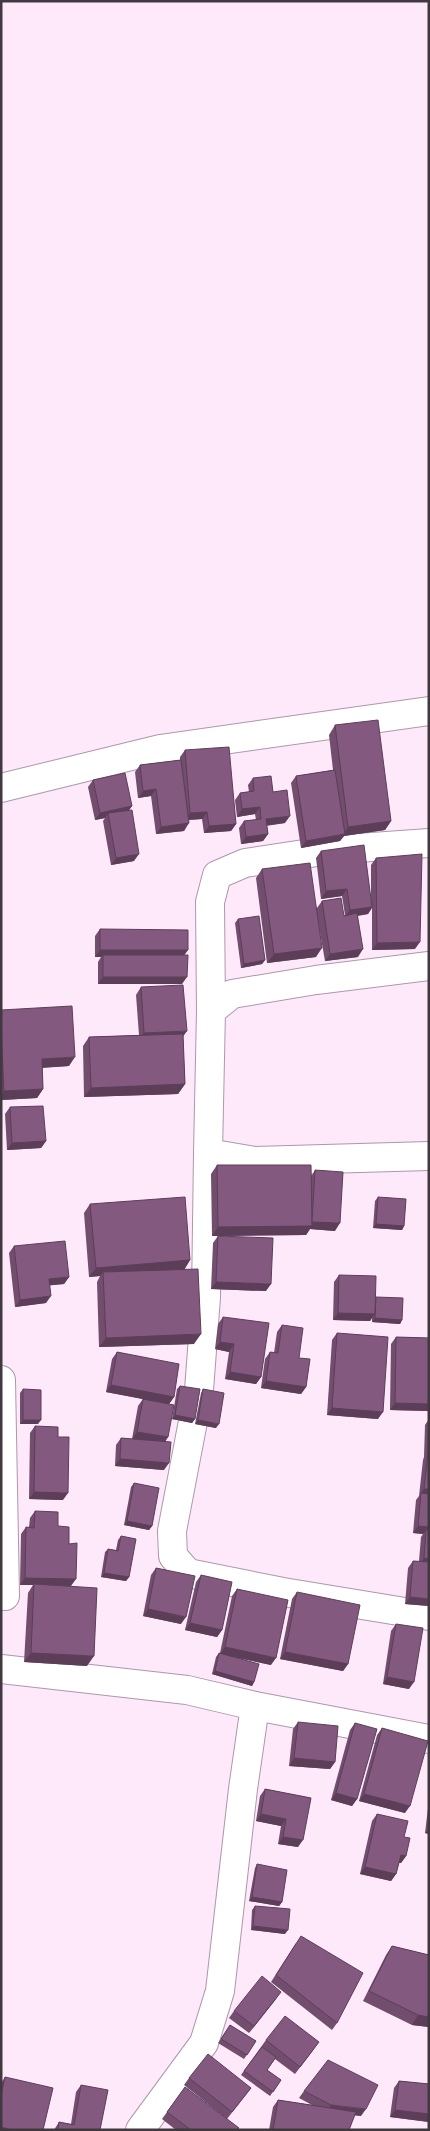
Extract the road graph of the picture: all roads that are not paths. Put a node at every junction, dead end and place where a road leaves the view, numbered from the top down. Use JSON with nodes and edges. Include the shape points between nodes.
{"nodes":[{"id":1,"x":429,"y":711,"type":"edge"},
{"id":2,"x":1,"y":788,"type":"edge"},
{"id":3,"x":429,"y":843,"type":"edge"},
{"id":4,"x":429,"y":966,"type":"edge"},
{"id":5,"x":211,"y":1011,"type":"junction"},
{"id":6,"x":208,"y":1153,"type":"junction"},
{"id":7,"x":429,"y":1156,"type":"edge"},
{"id":8,"x":1,"y":1380,"type":"edge"},
{"id":9,"x":5,"y":1596,"type":"dead end"},
{"id":10,"x":429,"y":1616,"type":"edge"},
{"id":11,"x":1,"y":1669,"type":"edge"},
{"id":12,"x":254,"y":1706,"type":"junction"},
{"id":13,"x":429,"y":1739,"type":"edge"},
{"id":14,"x":140,"y":2130,"type":"edge"}],
"edges":[{"from":1,"to":2,"type":"street","via":[[160,749]]},
{"from":3,"to":5,"type":"street","via":[[330,850],[245,863],[217,875],[210,902]]},
{"from":4,"to":5,"type":"street","via":[[232,994]]},
{"from":5,"to":6,"type":"street"},
{"from":6,"to":7,"type":"street","via":[[255,1161]]},
{"from":6,"to":10,"type":"street","via":[[206,1297],[199,1390],[172,1531],[173,1556],[188,1573]]},
{"from":8,"to":9,"type":"street"},
{"from":11,"to":12,"type":"street","via":[[187,1690]]},
{"from":12,"to":13,"type":"street"},
{"from":12,"to":14,"type":"street","via":[[220,1991],[204,2043]]}]}
